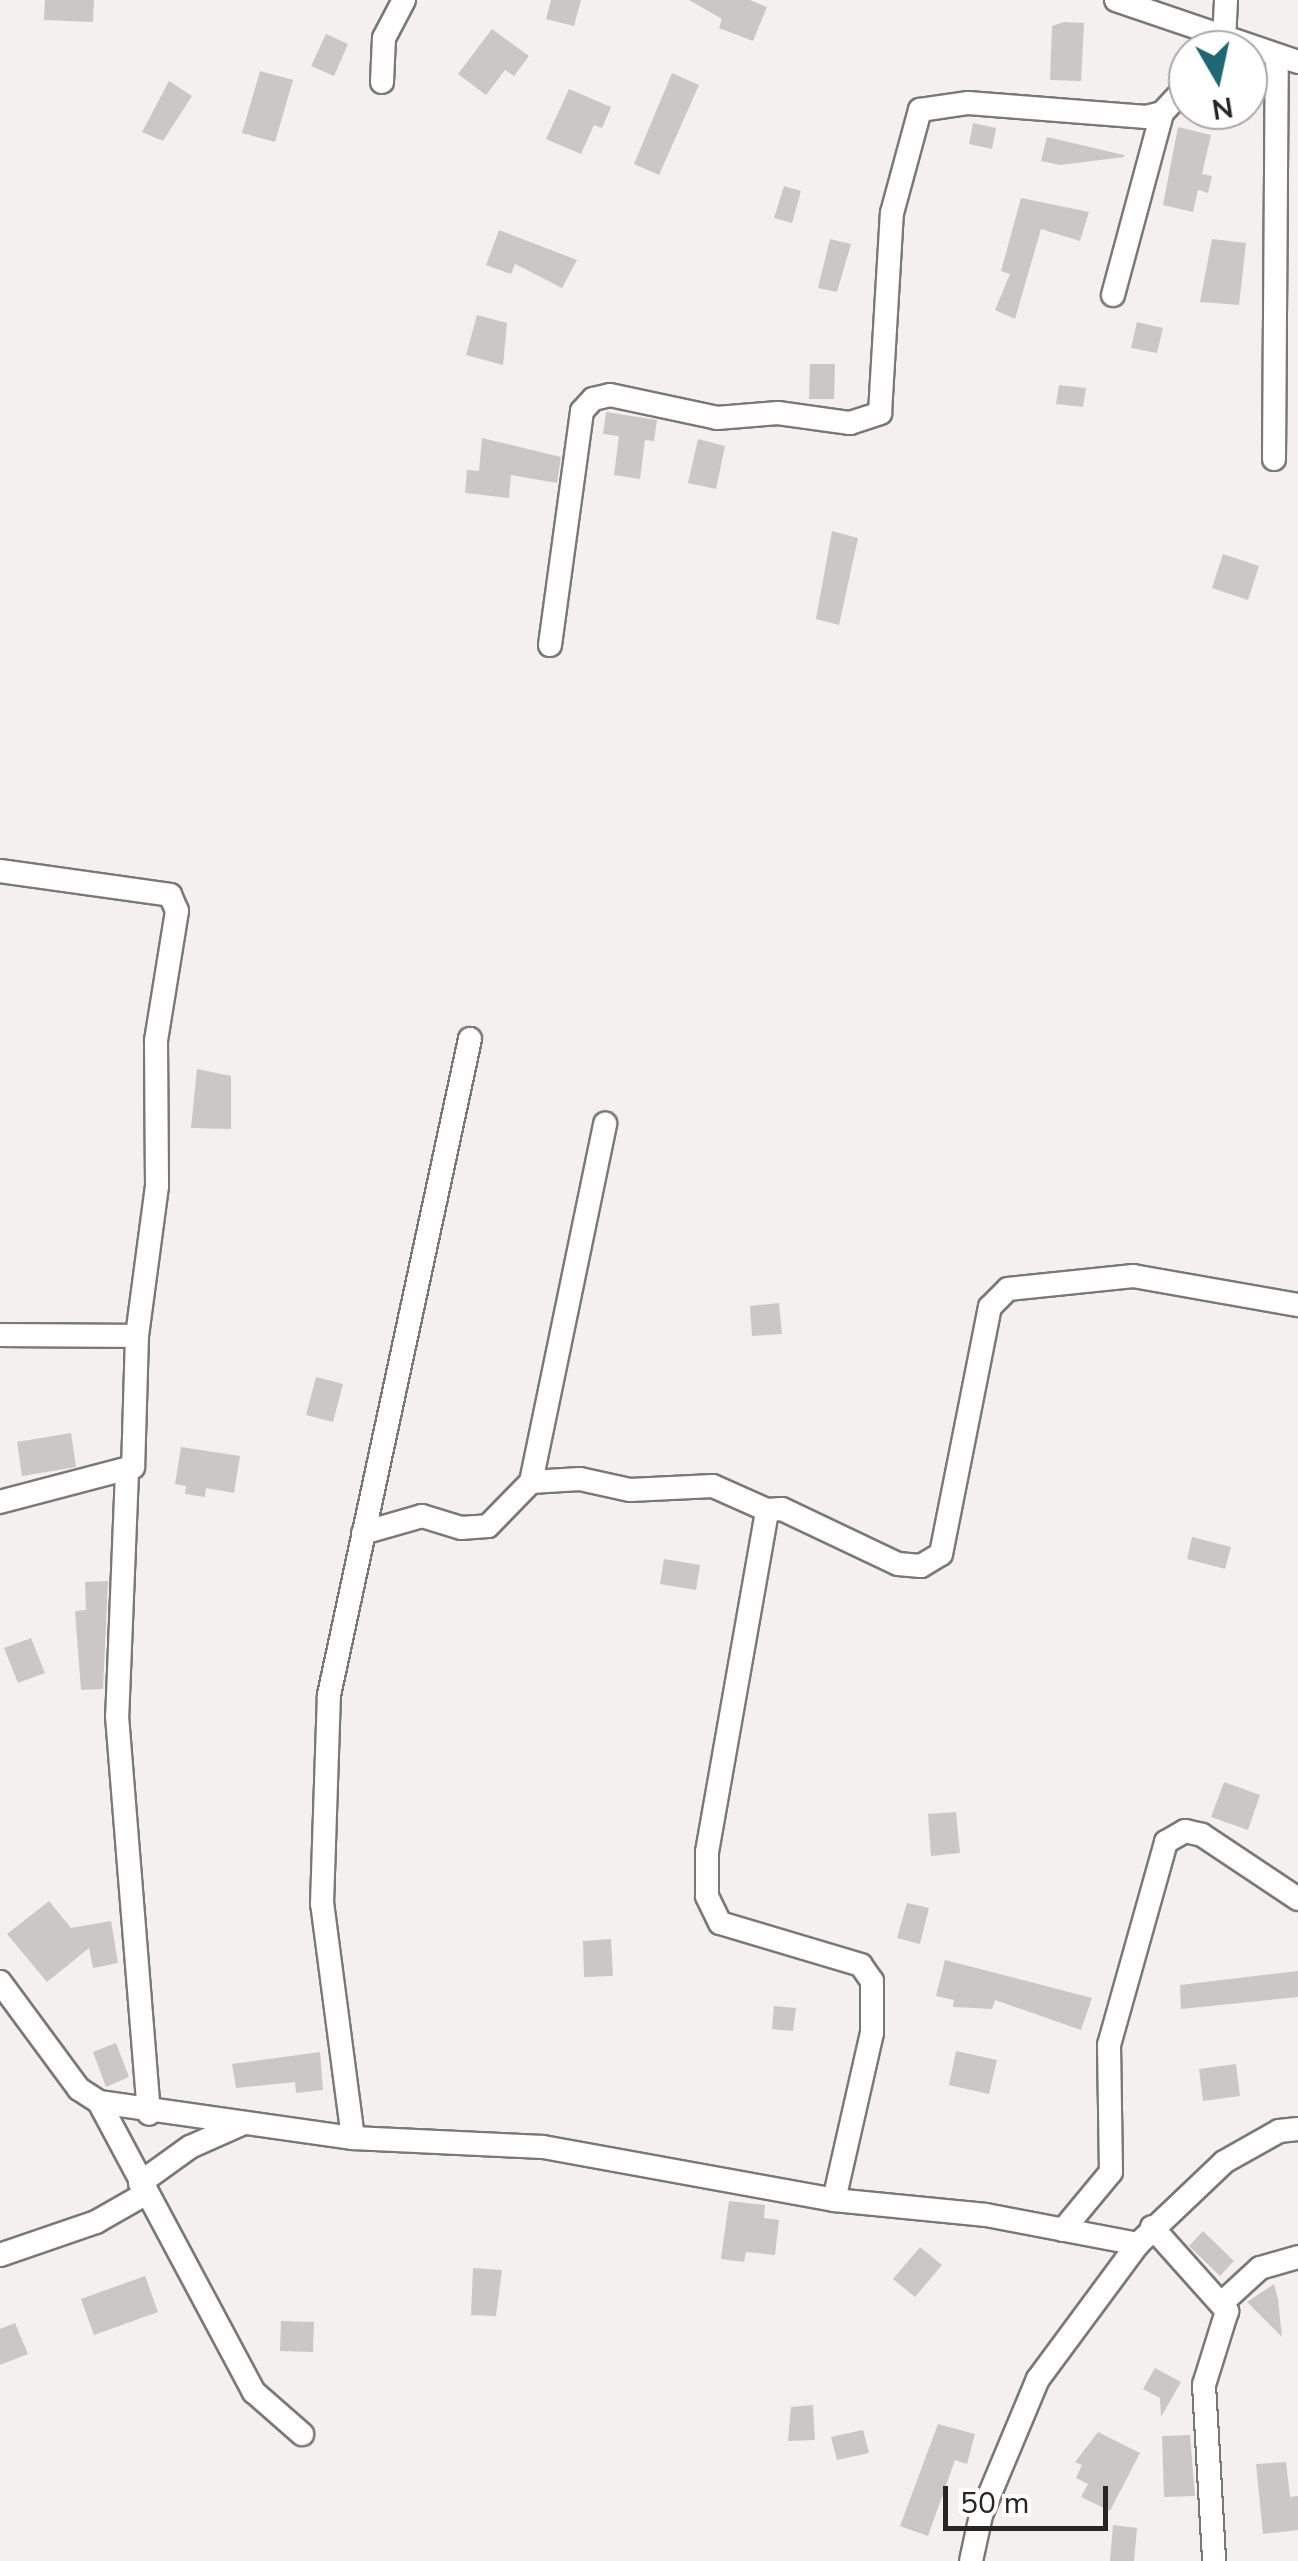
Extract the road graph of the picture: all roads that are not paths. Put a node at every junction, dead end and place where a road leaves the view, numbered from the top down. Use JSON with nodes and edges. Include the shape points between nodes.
{"nodes":[{"id":1,"x":404,"y":0,"type":"edge"},
{"id":2,"x":1116,"y":0,"type":"edge"},
{"id":3,"x":1226,"y":0,"type":"edge"},
{"id":4,"x":1185,"y":30,"type":"edge"},
{"id":5,"x":1222,"y":30,"type":"edge"},
{"id":6,"x":1288,"y":60,"type":"edge"},
{"id":7,"x":382,"y":82,"type":"dead end"},
{"id":8,"x":1168,"y":107,"type":"edge"},
{"id":9,"x":1162,"y":113,"type":"junction"},
{"id":10,"x":1113,"y":296,"type":"dead end"},
{"id":11,"x":1274,"y":458,"type":"dead end"},
{"id":12,"x":550,"y":645,"type":"dead end"},
{"id":13,"x":0,"y":871,"type":"edge"},
{"id":14,"x":470,"y":1039,"type":"dead end"},
{"id":15,"x":605,"y":1124,"type":"dead end"},
{"id":16,"x":1298,"y":1305,"type":"edge"},
{"id":17,"x":0,"y":1335,"type":"edge"},
{"id":18,"x":136,"y":1336,"type":"junction"},
{"id":19,"x":127,"y":1472,"type":"junction"},
{"id":20,"x":532,"y":1482,"type":"junction"},
{"id":21,"x":0,"y":1502,"type":"edge"},
{"id":22,"x":767,"y":1510,"type":"junction"},
{"id":23,"x":364,"y":1533,"type":"junction"},
{"id":24,"x":1298,"y":1898,"type":"edge"},
{"id":25,"x":3,"y":1991,"type":"edge"},
{"id":26,"x":99,"y":2102,"type":"junction"},
{"id":27,"x":149,"y":2114,"type":"junction"},
{"id":28,"x":247,"y":2122,"type":"junction"},
{"id":29,"x":1298,"y":2129,"type":"edge"},
{"id":30,"x":353,"y":2138,"type":"junction"},
{"id":31,"x":142,"y":2189,"type":"junction"},
{"id":32,"x":834,"y":2200,"type":"junction"},
{"id":33,"x":1063,"y":2230,"type":"junction"},
{"id":34,"x":1145,"y":2236,"type":"junction"},
{"id":35,"x":0,"y":2254,"type":"edge"},
{"id":36,"x":1298,"y":2257,"type":"edge"},
{"id":37,"x":1224,"y":2300,"type":"junction"},
{"id":38,"x":302,"y":2434,"type":"dead end"},
{"id":39,"x":972,"y":2561,"type":"edge"},
{"id":40,"x":1214,"y":2561,"type":"edge"}],
"edges":[{"from":1,"to":7,"type":"street","via":[[384,38]]},
{"from":2,"to":4,"type":"street"},
{"from":3,"to":5,"type":"street"},
{"from":6,"to":11,"type":"street"},
{"from":8,"to":9,"type":"street"},
{"from":9,"to":10,"type":"street"},
{"from":9,"to":12,"type":"street","via":[[968,103],[920,110],[892,212],[880,413],[850,423],[778,413],[717,418],[610,395],[593,398],[582,411]]},
{"from":13,"to":18,"type":"street","via":[[170,895],[176,902],[156,1041],[157,1186]]},
{"from":14,"to":23,"type":"street"},
{"from":15,"to":20,"type":"street"},
{"from":16,"to":22,"type":"street","via":[[1133,1276],[1008,1288],[990,1307],[941,1554],[920,1566],[898,1564],[782,1509]]},
{"from":17,"to":18,"type":"street"},
{"from":18,"to":19,"type":"street"},
{"from":19,"to":21,"type":"street"},
{"from":19,"to":27,"type":"street","via":[[117,1716]]},
{"from":20,"to":22,"type":"street","via":[[580,1479],[630,1490],[713,1486]]},
{"from":20,"to":23,"type":"street","via":[[488,1526],[461,1528],[422,1516]]},
{"from":22,"to":32,"type":"street","via":[[707,1852],[707,1896],[720,1923],[861,1966],[872,1981],[872,2034]]},
{"from":23,"to":30,"type":"street","via":[[329,1695],[322,1904]]},
{"from":24,"to":33,"type":"street","via":[[1202,1835],[1185,1831],[1166,1842],[1109,2045],[1111,2172]]},
{"from":25,"to":26,"type":"street","via":[[79,2089]]},
{"from":26,"to":27,"type":"street"},
{"from":26,"to":31,"type":"street"},
{"from":27,"to":28,"type":"street"},
{"from":28,"to":30,"type":"street"},
{"from":28,"to":31,"type":"street","via":[[190,2147]]},
{"from":29,"to":34,"type":"street","via":[[1279,2131],[1224,2162]]},
{"from":30,"to":32,"type":"street","via":[[543,2147]]},
{"from":31,"to":35,"type":"street","via":[[96,2222]]},
{"from":31,"to":38,"type":"street","via":[[254,2392]]},
{"from":32,"to":33,"type":"street"},
{"from":33,"to":34,"type":"street"},
{"from":34,"to":37,"type":"street"},
{"from":34,"to":39,"type":"street","via":[[1038,2378],[988,2497]]},
{"from":36,"to":37,"type":"street","via":[[1260,2268]]},
{"from":37,"to":40,"type":"street","via":[[1227,2311],[1204,2385]]}]}
